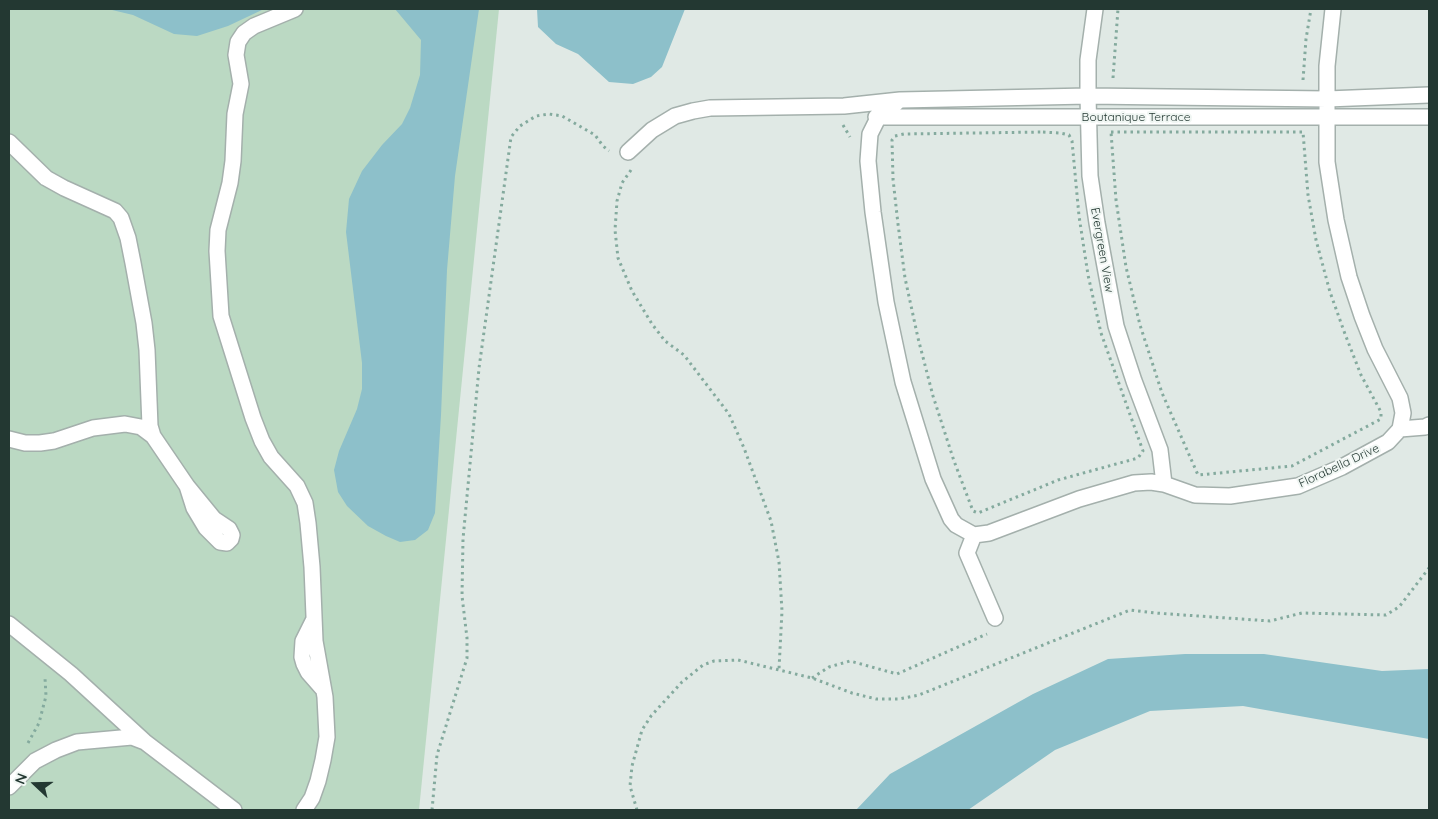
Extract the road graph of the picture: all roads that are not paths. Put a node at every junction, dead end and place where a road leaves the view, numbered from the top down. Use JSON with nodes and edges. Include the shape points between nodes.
{"nodes":[{"id":1,"x":295,"y":9,"type":"edge"},
{"id":2,"x":1095,"y":9,"type":"edge"},
{"id":3,"x":1333,"y":9,"type":"edge"},
{"id":4,"x":1429,"y":95,"type":"edge"},
{"id":5,"x":1088,"y":96,"type":"junction"},
{"id":6,"x":900,"y":100,"type":"junction"},
{"id":7,"x":1327,"y":100,"type":"junction"},
{"id":8,"x":844,"y":106,"type":"junction"},
{"id":9,"x":1089,"y":116,"type":"junction"},
{"id":10,"x":1327,"y":117,"type":"junction"},
{"id":11,"x":1429,"y":117,"type":"edge"},
{"id":12,"x":878,"y":118,"type":"junction"},
{"id":13,"x":9,"y":142,"type":"edge"},
{"id":14,"x":626,"y":158,"type":"road end"},
{"id":15,"x":1429,"y":425,"type":"edge"},
{"id":16,"x":1400,"y":429,"type":"junction"},
{"id":17,"x":153,"y":436,"type":"junction"},
{"id":18,"x":9,"y":438,"type":"edge"},
{"id":19,"x":1164,"y":484,"type":"junction"},
{"id":20,"x":187,"y":486,"type":"dead end"},
{"id":21,"x":971,"y":534,"type":"junction"},
{"id":22,"x":995,"y":618,"type":"dead end"},
{"id":23,"x":9,"y":624,"type":"edge"},
{"id":24,"x":146,"y":743,"type":"junction"},
{"id":25,"x":9,"y":787,"type":"edge"},
{"id":26,"x":234,"y":810,"type":"edge"},
{"id":27,"x":304,"y":810,"type":"edge"}],
"edges":[{"from":1,"to":27,"type":"street","via":[[254,26],[238,42],[236,55],[241,84],[235,114],[230,183],[218,230],[218,267],[221,316],[253,418],[272,457],[297,486],[308,523],[317,660],[324,692],[327,737],[312,798]]},
{"from":2,"to":5,"type":"street","name":"Evergreen View","via":[[1088,60]]},
{"from":3,"to":7,"type":"street"},
{"from":4,"to":7,"type":"street","name":"Boutanique Terrace"},
{"from":5,"to":6,"type":"street","name":"Boutanique Terrace"},
{"from":5,"to":7,"type":"street","name":"Boutanique Terrace"},
{"from":5,"to":9,"type":"street","name":"Evergreen View"},
{"from":6,"to":8,"type":"street","name":"Boutanique Terrace"},
{"from":6,"to":12,"type":"street"},
{"from":7,"to":10,"type":"street"},
{"from":8,"to":12,"type":"street","name":"Boutanique Terrace"},
{"from":8,"to":14,"type":"street","name":"Boutanique Terrace","via":[[693,110],[652,130]]},
{"from":9,"to":10,"type":"street","name":"Boutanique Terrace"},
{"from":9,"to":12,"type":"street","name":"Boutanique Terrace"},
{"from":9,"to":19,"type":"street","name":"Evergreen View","via":[[1090,176],[1116,326],[1160,450]]},
{"from":10,"to":11,"type":"street","name":"Boutanique Terrace"},
{"from":10,"to":16,"type":"street","via":[[1327,162],[1349,277],[1375,349],[1400,398],[1403,413]]},
{"from":12,"to":21,"type":"street","via":[[870,134],[868,152],[873,212],[886,302],[903,382],[933,480],[951,519]]},
{"from":13,"to":17,"type":"street","via":[[46,178],[115,211],[121,218],[134,263],[144,323]]},
{"from":15,"to":16,"type":"street"},
{"from":16,"to":19,"type":"street","name":"Florabella Drive","via":[[1388,442],[1298,486],[1230,496],[1195,495]]},
{"from":17,"to":18,"type":"street","via":[[140,427],[125,424],[93,428],[40,443]]},
{"from":17,"to":20,"type":"street"},
{"from":19,"to":21,"type":"street","name":"Florabella Drive","via":[[1134,483],[1079,499],[997,531]]},
{"from":21,"to":22,"type":"street","via":[[967,553]]},
{"from":23,"to":24,"type":"street"},
{"from":24,"to":25,"type":"street","via":[[132,738],[77,742],[35,761]]},
{"from":24,"to":26,"type":"street"}]}
